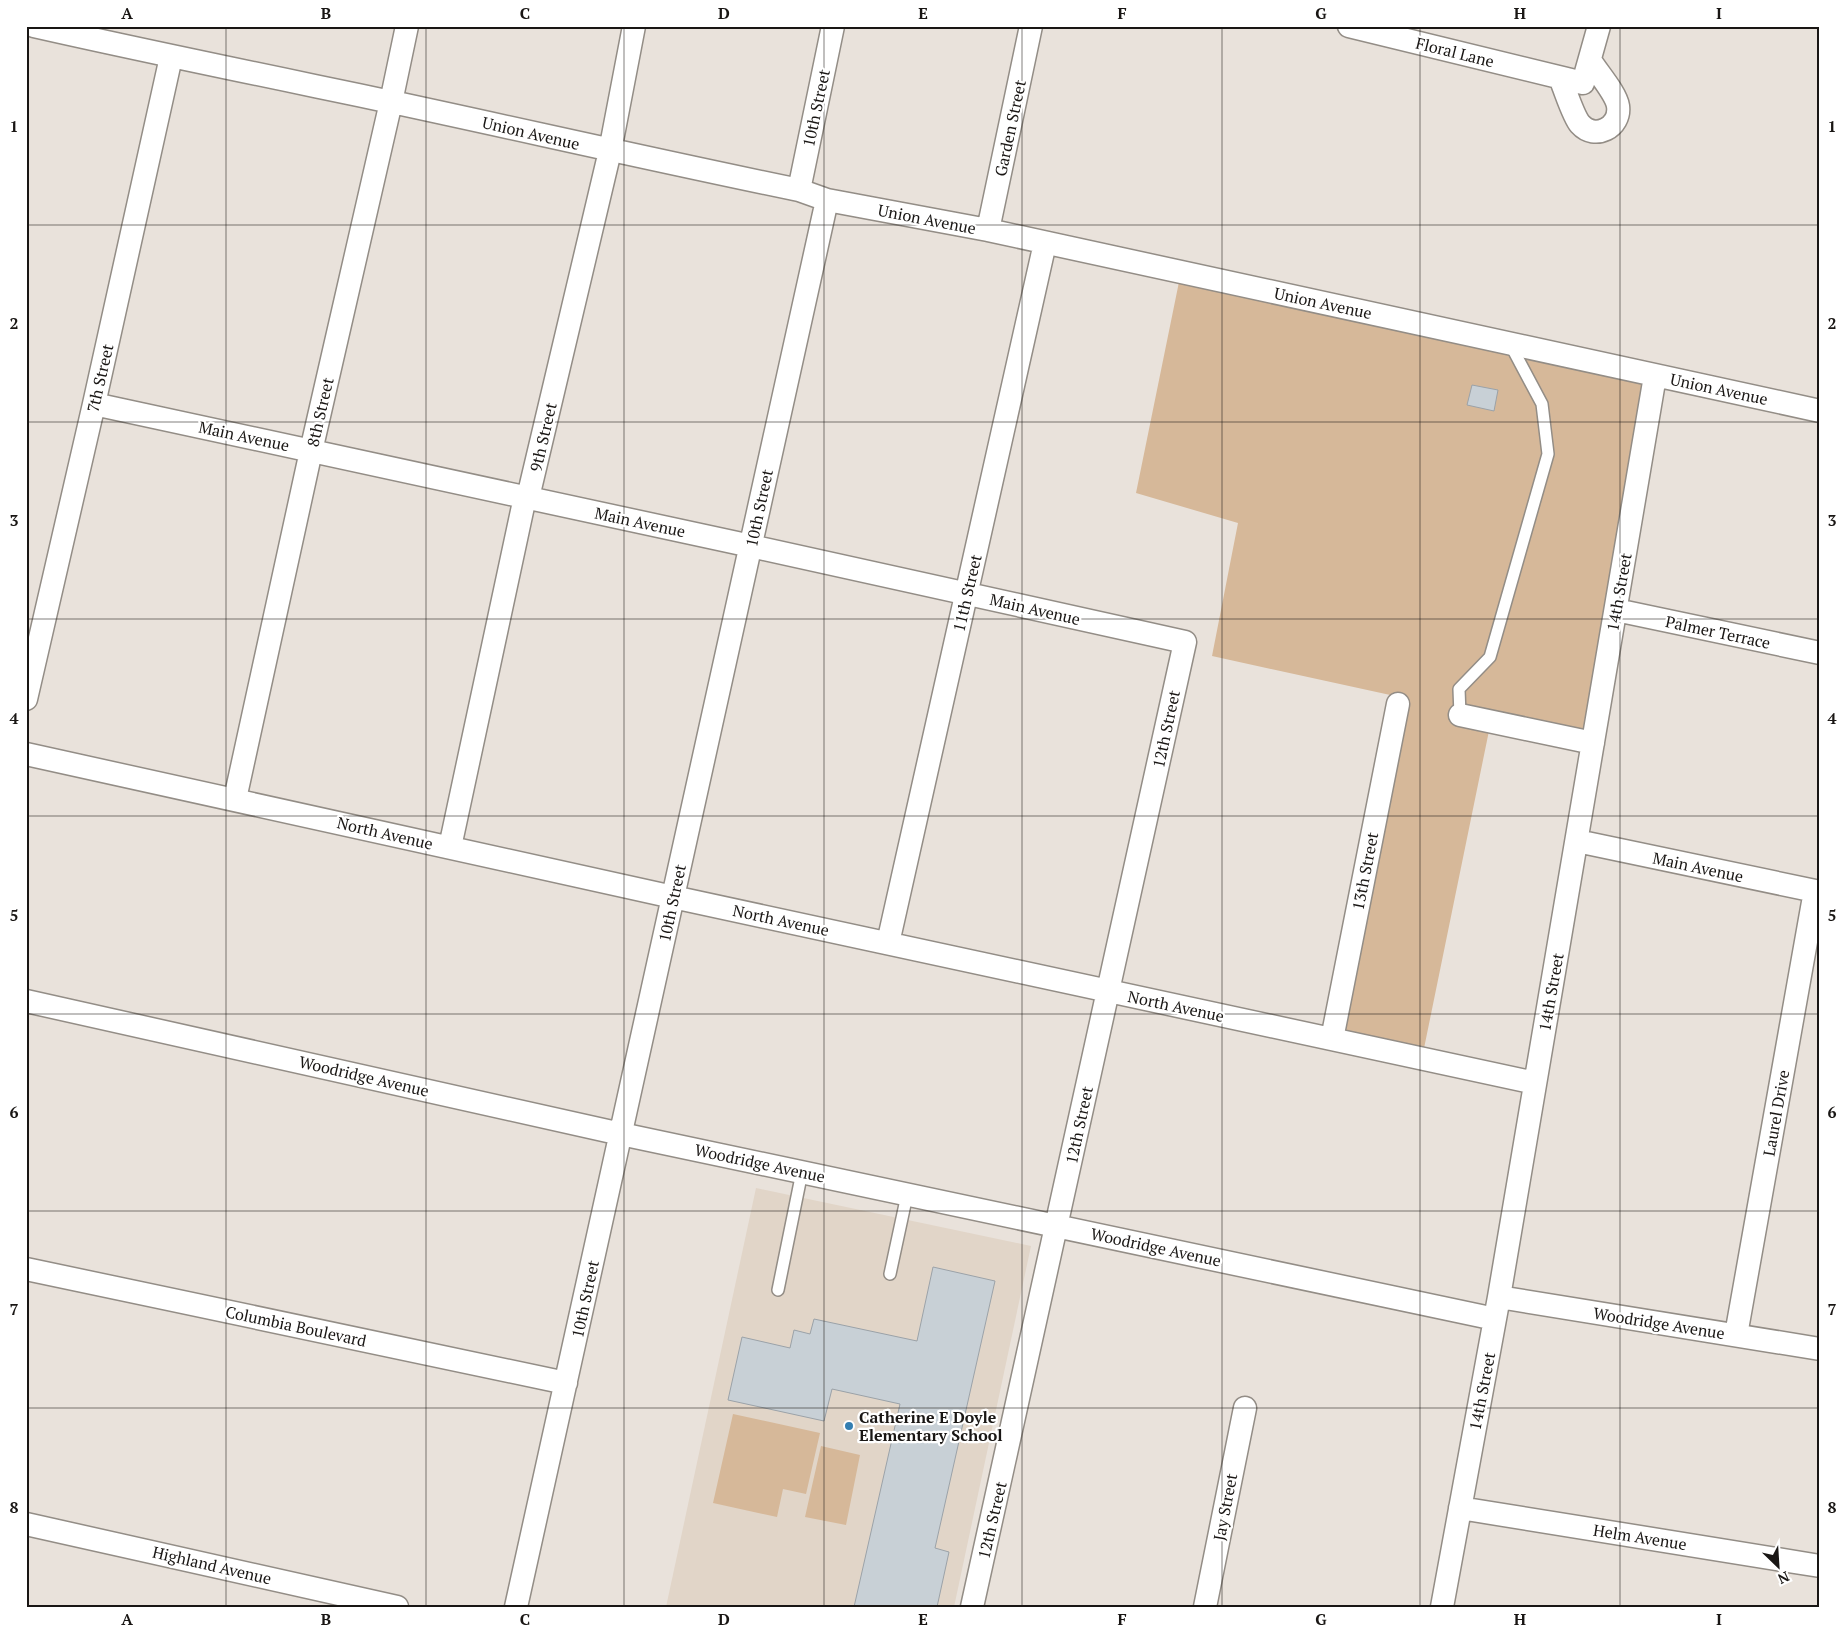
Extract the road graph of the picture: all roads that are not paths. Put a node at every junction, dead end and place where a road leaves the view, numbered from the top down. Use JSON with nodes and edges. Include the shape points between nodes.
{"nodes":[{"id":1,"x":34,"y":26,"type":"edge"},
{"id":2,"x":407,"y":26,"type":"edge"},
{"id":3,"x":634,"y":26,"type":"edge"},
{"id":4,"x":833,"y":26,"type":"edge"},
{"id":5,"x":1031,"y":26,"type":"edge"},
{"id":6,"x":1350,"y":26,"type":"edge"},
{"id":7,"x":1599,"y":26,"type":"edge"},
{"id":8,"x":171,"y":57,"type":"junction"},
{"id":9,"x":1590,"y":60,"type":"junction"},
{"id":10,"x":1560,"y":78,"type":"junction"},
{"id":11,"x":391,"y":102,"type":"junction"},
{"id":12,"x":610,"y":151,"type":"junction"},
{"id":13,"x":798,"y":190,"type":"junction"},
{"id":14,"x":828,"y":200,"type":"junction"},
{"id":15,"x":988,"y":230,"type":"junction"},
{"id":16,"x":1045,"y":243,"type":"junction"},
{"id":17,"x":1510,"y":344,"type":"junction"},
{"id":18,"x":1655,"y":376,"type":"junction"},
{"id":19,"x":94,"y":404,"type":"junction"},
{"id":20,"x":1820,"y":411,"type":"edge"},
{"id":21,"x":311,"y":451,"type":"junction"},
{"id":22,"x":525,"y":497,"type":"junction"},
{"id":23,"x":751,"y":546,"type":"junction"},
{"id":24,"x":967,"y":594,"type":"junction"},
{"id":25,"x":1616,"y":610,"type":"junction"},
{"id":26,"x":1185,"y":642,"type":"joint"},
{"id":27,"x":1820,"y":653,"type":"edge"},
{"id":28,"x":26,"y":699,"type":"edge"},
{"id":29,"x":1398,"y":704,"type":"dead end"},
{"id":30,"x":1460,"y":715,"type":"joint"},
{"id":31,"x":1593,"y":743,"type":"junction"},
{"id":32,"x":26,"y":754,"type":"edge"},
{"id":33,"x":235,"y":799,"type":"junction"},
{"id":34,"x":1577,"y":840,"type":"junction"},
{"id":35,"x":450,"y":847,"type":"junction"},
{"id":36,"x":1817,"y":892,"type":"edge"},
{"id":37,"x":673,"y":897,"type":"junction"},
{"id":38,"x":888,"y":943,"type":"junction"},
{"id":39,"x":1109,"y":991,"type":"junction"},
{"id":40,"x":26,"y":1001,"type":"edge"},
{"id":41,"x":1332,"y":1039,"type":"junction"},
{"id":42,"x":1536,"y":1083,"type":"junction"},
{"id":43,"x":621,"y":1134,"type":"junction"},
{"id":44,"x":802,"y":1172,"type":"junction"},
{"id":45,"x":907,"y":1194,"type":"junction"},
{"id":46,"x":1057,"y":1226,"type":"junction"},
{"id":47,"x":26,"y":1269,"type":"edge"},
{"id":48,"x":890,"y":1274,"type":"dead end"},
{"id":49,"x":778,"y":1290,"type":"dead end"},
{"id":50,"x":1499,"y":1297,"type":"junction"},
{"id":51,"x":1495,"y":1319,"type":"junction"},
{"id":52,"x":1736,"y":1336,"type":"junction"},
{"id":53,"x":1820,"y":1349,"type":"edge"},
{"id":54,"x":566,"y":1383,"type":"junction"},
{"id":55,"x":1245,"y":1408,"type":"dead end"},
{"id":56,"x":1460,"y":1508,"type":"junction"},
{"id":57,"x":26,"y":1524,"type":"edge"},
{"id":58,"x":1820,"y":1566,"type":"edge"},
{"id":59,"x":397,"y":1607,"type":"edge"},
{"id":60,"x":516,"y":1607,"type":"edge"},
{"id":61,"x":972,"y":1607,"type":"edge"},
{"id":62,"x":1205,"y":1607,"type":"edge"},
{"id":63,"x":1442,"y":1607,"type":"edge"}],
"edges":[{"from":1,"to":8,"type":"street","name":"Union Avenue"},
{"from":2,"to":11,"type":"street","name":"8th Street"},
{"from":3,"to":12,"type":"street","name":"9th Street"},
{"from":4,"to":13,"type":"street","name":"10th Street"},
{"from":5,"to":15,"type":"street","name":"Garden Street"},
{"from":6,"to":10,"type":"street","name":"Floral Lane"},
{"from":7,"to":9,"type":"street","name":"Floral Lane"},
{"from":8,"to":11,"type":"street","name":"Union Avenue"},
{"from":8,"to":19,"type":"street","name":"7th Street"},
{"from":9,"to":10,"type":"street","name":"Floral Lane","via":[[1583,83]]},
{"from":9,"to":10,"type":"street","via":[[1618,104],[1618,115],[1607,130],[1587,130],[1579,123]]},
{"from":11,"to":12,"type":"street","name":"Union Avenue"},
{"from":11,"to":21,"type":"street","name":"8th Street"},
{"from":12,"to":13,"type":"street","name":"Union Avenue"},
{"from":12,"to":22,"type":"street","name":"9th Street","via":[[533,480]]},
{"from":13,"to":14,"type":"street","name":"Union Avenue"},
{"from":14,"to":15,"type":"street","name":"Union Avenue"},
{"from":14,"to":23,"type":"street","name":"10th Street"},
{"from":15,"to":16,"type":"street","name":"Union Avenue"},
{"from":16,"to":17,"type":"street","name":"Union Avenue"},
{"from":16,"to":24,"type":"street","name":"11th Street"},
{"from":17,"to":18,"type":"street","name":"Union Avenue"},
{"from":17,"to":30,"type":"lane","via":[[1542,404],[1548,454],[1490,658],[1459,689]]},
{"from":18,"to":20,"type":"street","name":"Union Avenue"},
{"from":18,"to":25,"type":"street","name":"14th Street"},
{"from":19,"to":21,"type":"street","name":"Main Avenue"},
{"from":19,"to":28,"type":"street","name":"7th Street"},
{"from":21,"to":22,"type":"street","name":"Main Avenue"},
{"from":21,"to":33,"type":"street","name":"8th Street"},
{"from":22,"to":23,"type":"street","name":"Main Avenue"},
{"from":22,"to":35,"type":"street","name":"9th Street"},
{"from":23,"to":24,"type":"street","name":"Main Avenue"},
{"from":23,"to":37,"type":"street","name":"10th Street"},
{"from":24,"to":26,"type":"street","name":"Main Avenue"},
{"from":24,"to":38,"type":"street","name":"11th Street"},
{"from":25,"to":27,"type":"street","name":"Palmer Terrace"},
{"from":25,"to":31,"type":"street","name":"14th Street"},
{"from":26,"to":39,"type":"street","name":"12th Street"},
{"from":29,"to":41,"type":"street","name":"13th Street"},
{"from":30,"to":31,"type":"street"},
{"from":31,"to":34,"type":"street","name":"14th Street"},
{"from":32,"to":33,"type":"street","name":"North Avenue"},
{"from":33,"to":35,"type":"street","name":"North Avenue"},
{"from":34,"to":36,"type":"street","name":"Main Avenue"},
{"from":34,"to":42,"type":"street","name":"14th Street"},
{"from":35,"to":37,"type":"street","name":"North Avenue"},
{"from":36,"to":52,"type":"street","name":"Laurel Drive"},
{"from":37,"to":38,"type":"street","name":"North Avenue"},
{"from":37,"to":43,"type":"street","name":"10th Street"},
{"from":38,"to":39,"type":"street","name":"North Avenue"},
{"from":39,"to":41,"type":"street","name":"North Avenue"},
{"from":39,"to":46,"type":"street","name":"12th Street"},
{"from":40,"to":43,"type":"street","name":"Woodridge Avenue"},
{"from":41,"to":42,"type":"street","name":"North Avenue"},
{"from":42,"to":50,"type":"street","name":"14th Street"},
{"from":43,"to":44,"type":"street","name":"Woodridge Avenue"},
{"from":43,"to":54,"type":"street","name":"10th Street"},
{"from":44,"to":45,"type":"street","name":"Woodridge Avenue"},
{"from":44,"to":49,"type":"lane"},
{"from":45,"to":46,"type":"street","name":"Woodridge Avenue"},
{"from":45,"to":48,"type":"lane"},
{"from":46,"to":51,"type":"street","name":"Woodridge Avenue"},
{"from":46,"to":61,"type":"street","name":"12th Street"},
{"from":47,"to":54,"type":"street","name":"Columbia Boulevard"},
{"from":50,"to":51,"type":"street","name":"14th Street"},
{"from":50,"to":52,"type":"street","name":"Woodridge Avenue"},
{"from":51,"to":56,"type":"street","name":"14th Street"},
{"from":52,"to":53,"type":"street","name":"Woodridge Avenue"},
{"from":54,"to":60,"type":"street","name":"10th Street"},
{"from":55,"to":62,"type":"street","name":"Jay Street"},
{"from":56,"to":58,"type":"street","name":"Helm Avenue"},
{"from":56,"to":63,"type":"street","name":"14th Street"},
{"from":57,"to":59,"type":"street","name":"Highland Avenue"}]}
